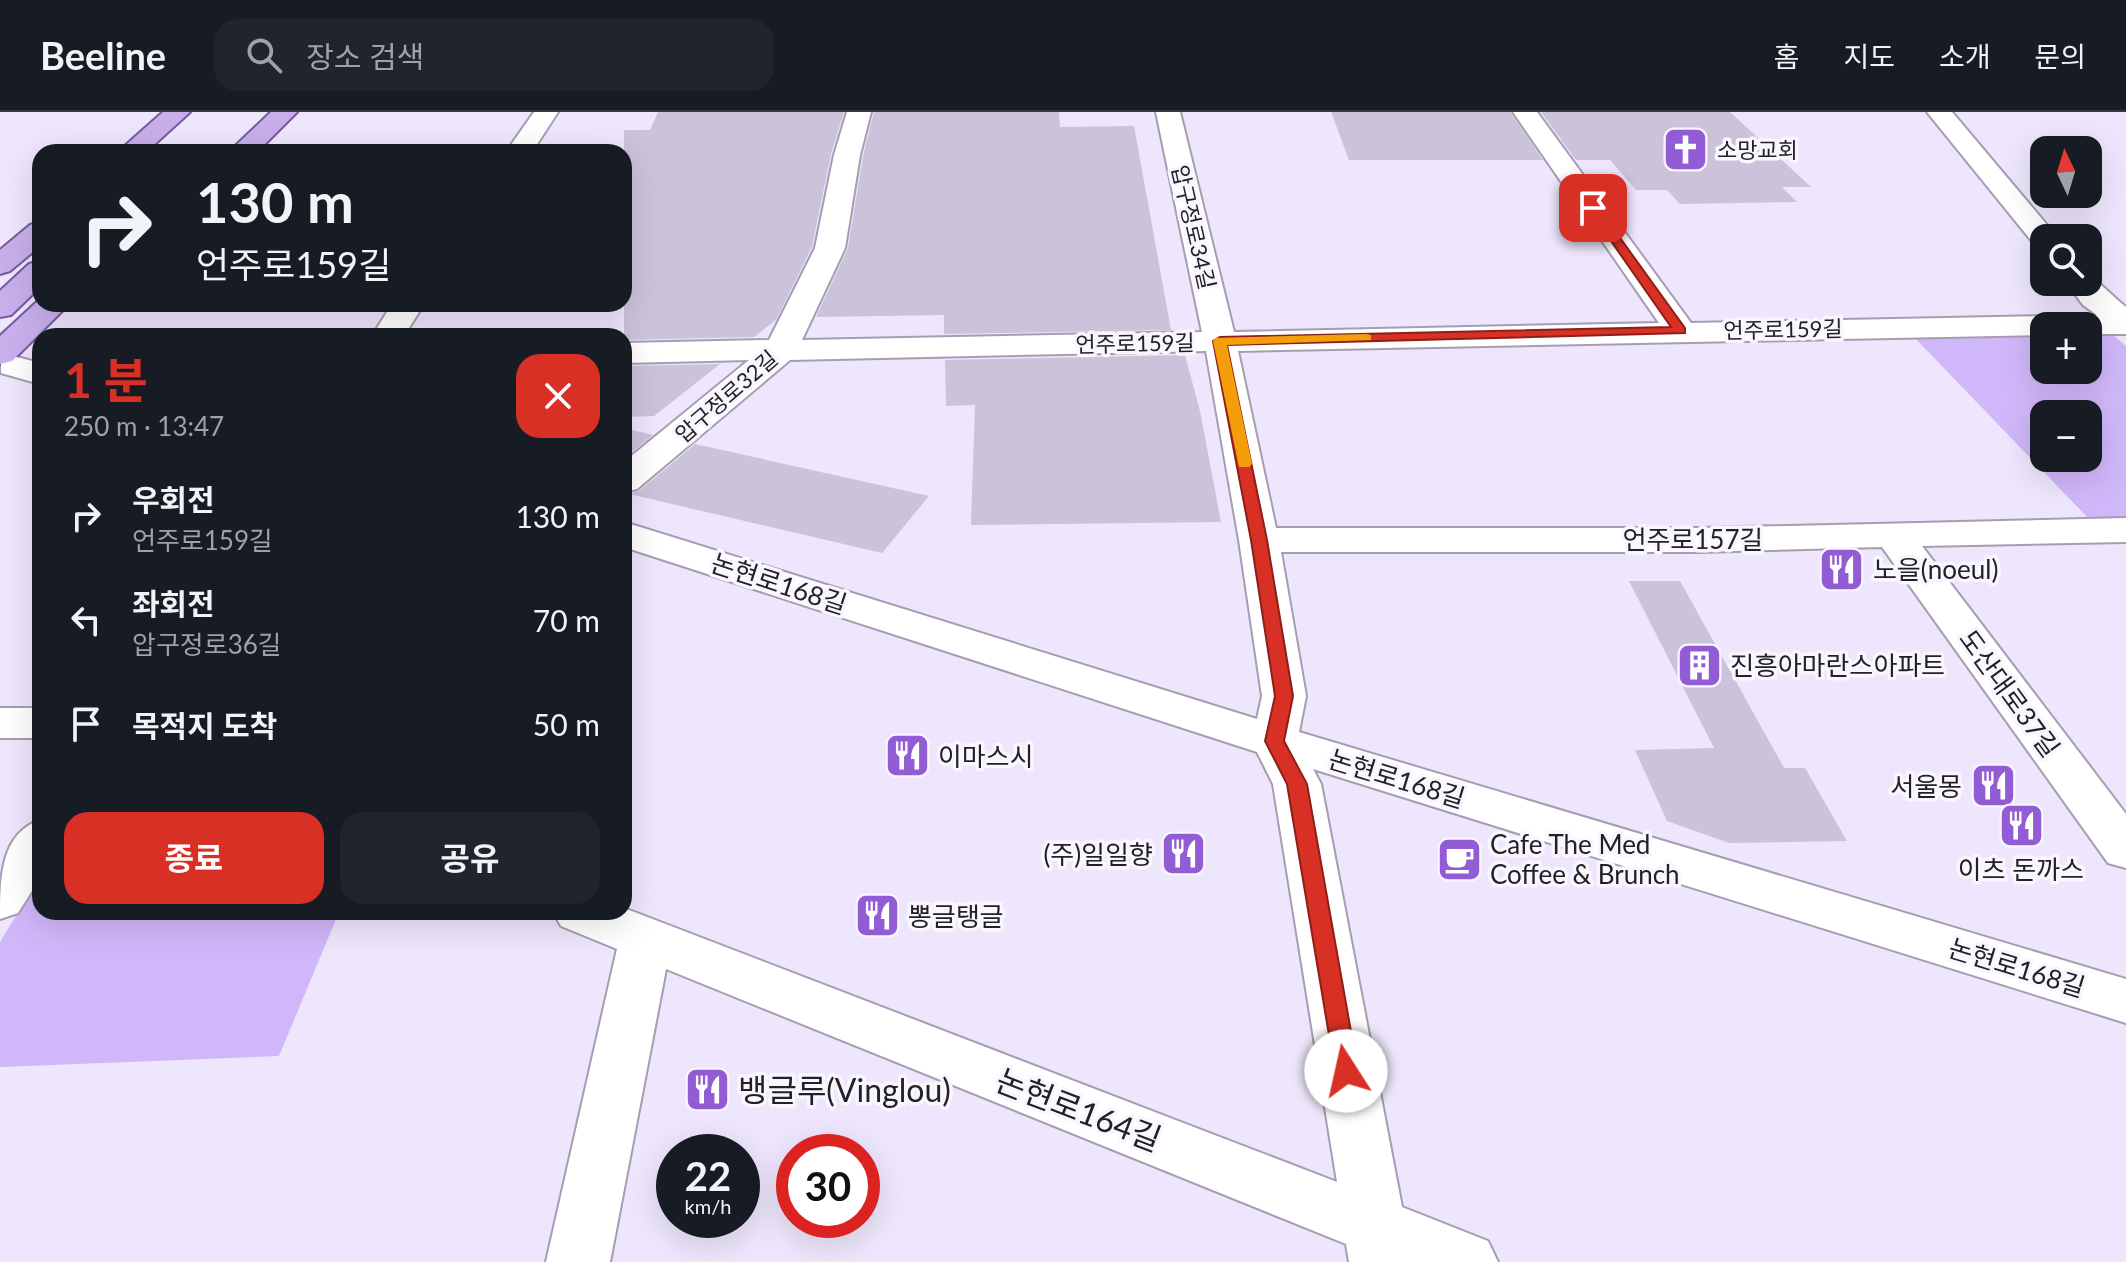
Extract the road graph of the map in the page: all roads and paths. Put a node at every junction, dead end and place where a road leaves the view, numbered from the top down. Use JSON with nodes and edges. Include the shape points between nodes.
{"nodes":[{"id":1,"x":251,"y":112,"type":"edge"},
{"id":2,"x":285,"y":112,"type":"edge"},
{"id":3,"x":546,"y":112,"type":"edge"},
{"id":4,"x":859,"y":112,"type":"edge"},
{"id":5,"x":1168,"y":112,"type":"edge"},
{"id":6,"x":1525,"y":112,"type":"edge"},
{"id":7,"x":1939,"y":112,"type":"edge"},
{"id":8,"x":189,"y":117,"type":"edge"},
{"id":9,"x":144,"y":144,"type":"edge"},
{"id":10,"x":171,"y":144,"type":"edge"},
{"id":11,"x":217,"y":144,"type":"dead end"},
{"id":12,"x":251,"y":144,"type":"edge"},
{"id":13,"x":524,"y":144,"type":"edge"},
{"id":14,"x":2032,"y":224,"type":"edge"},
{"id":15,"x":32,"y":238,"type":"edge"},
{"id":16,"x":0,"y":265,"type":"edge"},
{"id":17,"x":32,"y":278,"type":"edge"},
{"id":18,"x":2092,"y":296,"type":"edge"},
{"id":19,"x":0,"y":308,"type":"edge"},
{"id":20,"x":70,"y":312,"type":"edge"},
{"id":21,"x":2126,"y":323,"type":"edge"},
{"id":22,"x":54,"y":328,"type":"edge"},
{"id":23,"x":1680,"y":330,"type":"junction"},
{"id":24,"x":32,"y":338,"type":"edge"},
{"id":25,"x":1220,"y":341,"type":"junction"},
{"id":26,"x":32,"y":349,"type":"edge"},
{"id":27,"x":780,"y":351,"type":"junction"},
{"id":28,"x":632,"y":353,"type":"edge"},
{"id":29,"x":13,"y":368,"type":"edge"},
{"id":30,"x":632,"y":474,"type":"edge"},
{"id":31,"x":2126,"y":530,"type":"edge"},
{"id":32,"x":1894,"y":536,"type":"junction"},
{"id":33,"x":632,"y":537,"type":"edge"},
{"id":34,"x":1259,"y":540,"type":"junction"},
{"id":35,"x":0,"y":723,"type":"edge"},
{"id":36,"x":32,"y":723,"type":"edge"},
{"id":37,"x":1275,"y":741,"type":"junction"},
{"id":38,"x":32,"y":850,"type":"edge"},
{"id":39,"x":2126,"y":850,"type":"edge"},
{"id":40,"x":0,"y":899,"type":"edge"},
{"id":41,"x":599,"y":920,"type":"edge"},
{"id":42,"x":646,"y":939,"type":"junction"},
{"id":43,"x":2126,"y":1001,"type":"edge"},
{"id":44,"x":1378,"y":1243,"type":"edge"},
{"id":45,"x":578,"y":1262,"type":"edge"},
{"id":46,"x":1466,"y":1262,"type":"edge"}],
"edges":[{"from":1,"to":11,"type":"main road"},
{"from":2,"to":12,"type":"main road"},
{"from":3,"to":13,"type":"street"},
{"from":4,"to":27,"type":"street","name":"압구정로32길","via":[[830,248]]},
{"from":5,"to":25,"type":"street","name":"압구정로34길"},
{"from":6,"to":23,"type":"street"},
{"from":7,"to":14,"type":"street"},
{"from":8,"to":9,"type":"main road"},
{"from":8,"to":10,"type":"main road"},
{"from":15,"to":16,"type":"main road"},
{"from":17,"to":19,"type":"main road"},
{"from":18,"to":21,"type":"street"},
{"from":20,"to":22,"type":"main road"},
{"from":21,"to":23,"type":"street","name":"언주로159길"},
{"from":23,"to":25,"type":"street","name":"언주로159길"},
{"from":24,"to":29,"type":"main road"},
{"from":25,"to":27,"type":"street","name":"언주로159길"},
{"from":25,"to":34,"type":"street","name":"압구정로34길"},
{"from":26,"to":29,"type":"main road"},
{"from":27,"to":28,"type":"street","name":"언주로159길"},
{"from":27,"to":30,"type":"street","name":"압구정로32길"},
{"from":31,"to":32,"type":"street","name":"언주로157길"},
{"from":32,"to":34,"type":"street","name":"언주로157길"},
{"from":32,"to":39,"type":"street","name":"도산대로37길"},
{"from":33,"to":37,"type":"street","name":"논현로168길"},
{"from":34,"to":37,"type":"street","name":"압구정로34길","via":[[1284,696]]},
{"from":35,"to":36,"type":"street"},
{"from":37,"to":43,"type":"street","name":"논현로168길"},
{"from":37,"to":44,"type":"street","via":[[1297,784]]},
{"from":38,"to":40,"type":"street"},
{"from":41,"to":42,"type":"street","name":"논현로164길"},
{"from":42,"to":44,"type":"street","name":"논현로164길"},
{"from":42,"to":45,"type":"street"},
{"from":44,"to":46,"type":"street","name":"논현로164길"}]}
